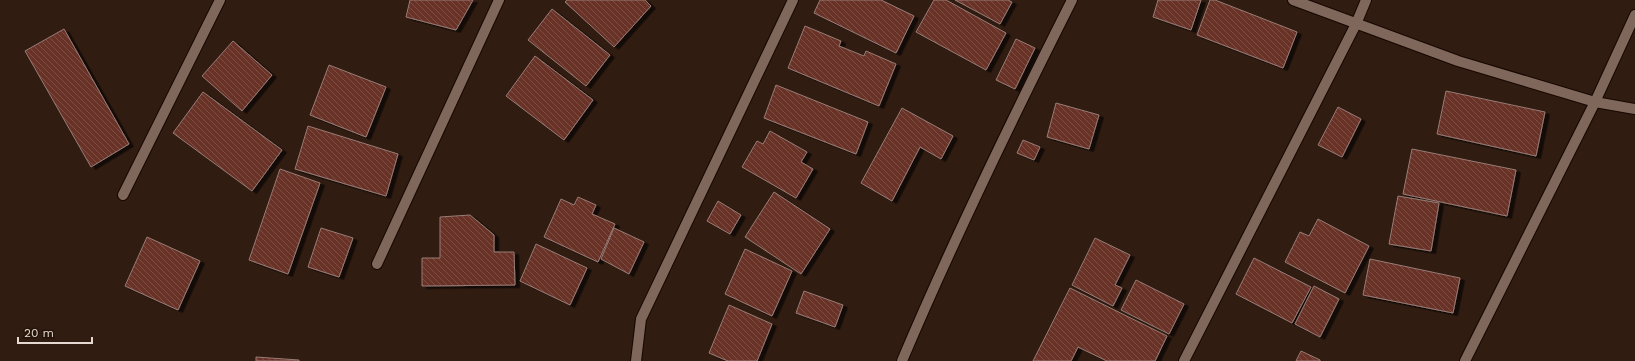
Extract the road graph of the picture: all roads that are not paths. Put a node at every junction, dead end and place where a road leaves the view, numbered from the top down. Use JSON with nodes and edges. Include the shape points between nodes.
{"nodes":[{"id":1,"x":220,"y":0,"type":"edge"},
{"id":2,"x":499,"y":0,"type":"edge"},
{"id":3,"x":793,"y":0,"type":"edge"},
{"id":4,"x":1072,"y":0,"type":"edge"},
{"id":5,"x":1293,"y":0,"type":"edge"},
{"id":6,"x":1366,"y":0,"type":"edge"},
{"id":7,"x":1635,"y":15,"type":"edge"},
{"id":8,"x":1356,"y":24,"type":"junction"},
{"id":9,"x":1595,"y":102,"type":"junction"},
{"id":10,"x":1635,"y":109,"type":"edge"},
{"id":11,"x":123,"y":195,"type":"dead end"},
{"id":12,"x":377,"y":264,"type":"dead end"},
{"id":13,"x":636,"y":361,"type":"edge"},
{"id":14,"x":902,"y":361,"type":"edge"},
{"id":15,"x":1184,"y":361,"type":"edge"},
{"id":16,"x":1465,"y":361,"type":"edge"}],
"edges":[{"from":1,"to":11,"type":"street"},
{"from":2,"to":12,"type":"street"},
{"from":3,"to":13,"type":"street","via":[[641,319]]},
{"from":4,"to":14,"type":"street","via":[[1004,136]]},
{"from":5,"to":8,"type":"street"},
{"from":6,"to":8,"type":"street"},
{"from":7,"to":9,"type":"street"},
{"from":8,"to":9,"type":"street","via":[[1458,61]]},
{"from":8,"to":15,"type":"street"},
{"from":9,"to":10,"type":"street"},
{"from":9,"to":16,"type":"street"}]}
